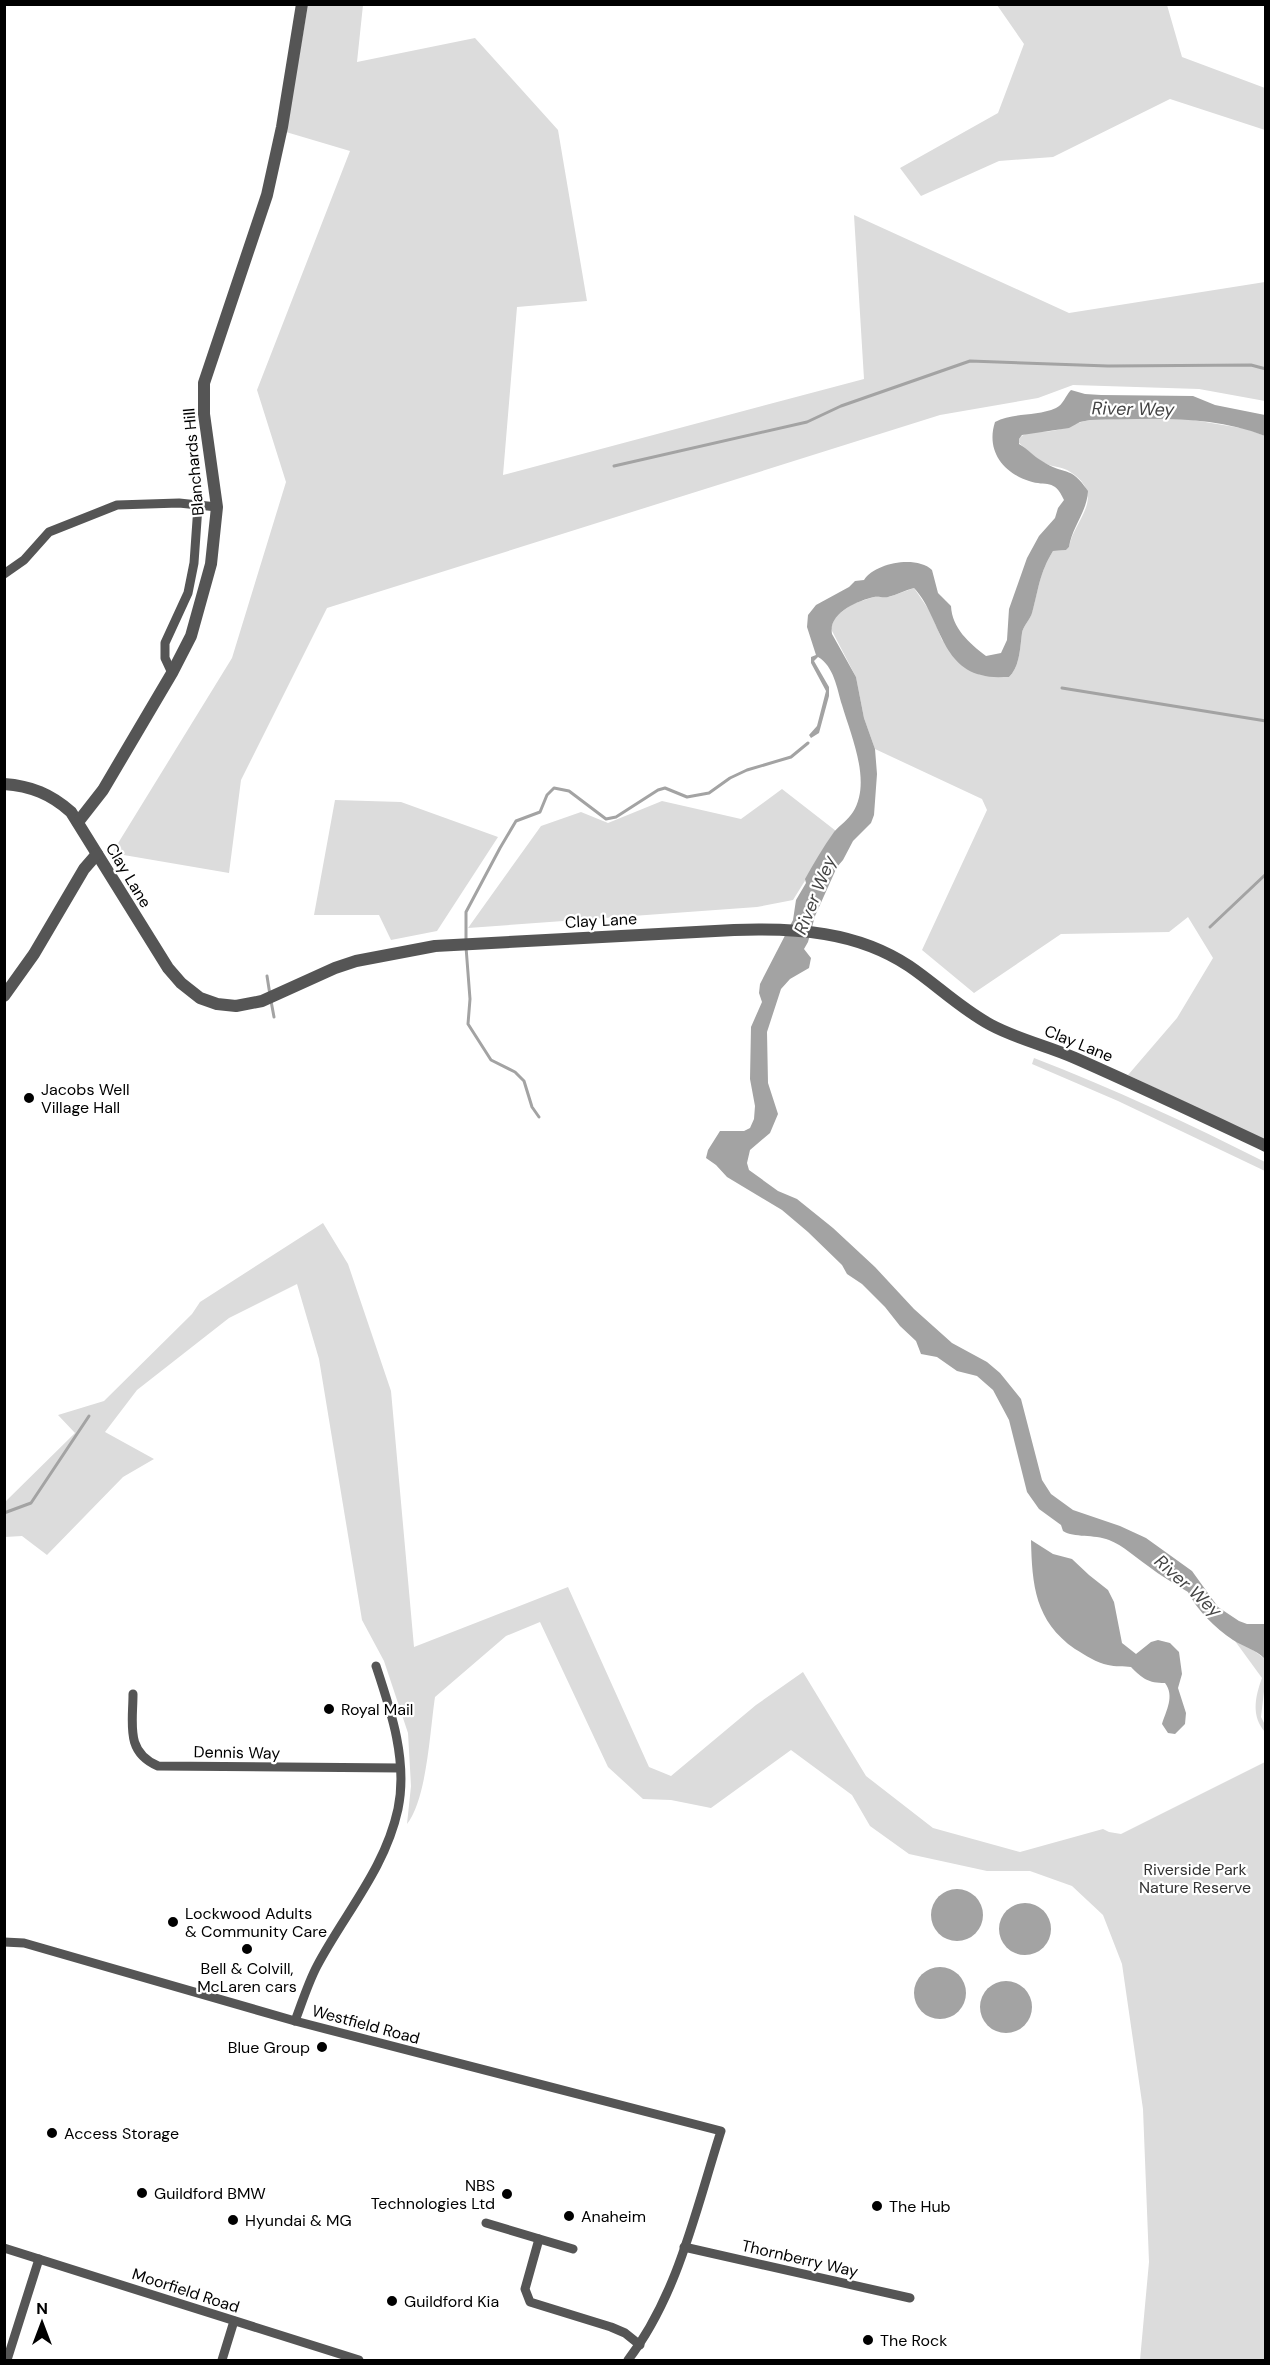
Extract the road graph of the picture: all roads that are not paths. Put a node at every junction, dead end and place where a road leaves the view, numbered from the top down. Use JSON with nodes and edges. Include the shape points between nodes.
{"nodes":[{"id":1,"x":302,"y":4,"type":"edge"},
{"id":2,"x":198,"y":506,"type":"junction"},
{"id":3,"x":217,"y":507,"type":"junction"},
{"id":4,"x":4,"y":574,"type":"edge"},
{"id":5,"x":172,"y":673,"type":"junction"},
{"id":6,"x":4,"y":784,"type":"edge"},
{"id":7,"x":78,"y":822,"type":"junction"},
{"id":8,"x":97,"y":854,"type":"junction"},
{"id":9,"x":4,"y":996,"type":"edge"},
{"id":10,"x":1266,"y":1146,"type":"edge"},
{"id":11,"x":376,"y":1666,"type":"dead end"},
{"id":12,"x":133,"y":1694,"type":"dead end"},
{"id":13,"x":400,"y":1768,"type":"junction"},
{"id":14,"x":4,"y":1942,"type":"edge"},
{"id":15,"x":295,"y":2021,"type":"junction"},
{"id":16,"x":486,"y":2223,"type":"dead end"},
{"id":17,"x":539,"y":2239,"type":"junction"},
{"id":18,"x":684,"y":2247,"type":"junction"},
{"id":19,"x":4,"y":2248,"type":"edge"},
{"id":20,"x":573,"y":2249,"type":"dead end"},
{"id":21,"x":39,"y":2259,"type":"junction"},
{"id":22,"x":910,"y":2298,"type":"dead end"},
{"id":23,"x":234,"y":2321,"type":"junction"},
{"id":24,"x":640,"y":2345,"type":"junction"},
{"id":25,"x":7,"y":2361,"type":"edge"},
{"id":26,"x":222,"y":2361,"type":"edge"},
{"id":27,"x":359,"y":2361,"type":"edge"},
{"id":28,"x":628,"y":2361,"type":"edge"}],
"edges":[{"from":1,"to":3,"type":"street","name":"Blanchards Hill","via":[[267,195],[204,383],[204,414]]},
{"from":2,"to":3,"type":"street"},
{"from":2,"to":4,"type":"street","via":[[117,505],[49,532],[24,560]]},
{"from":2,"to":5,"type":"street","via":[[195,563],[188,593],[165,644],[165,658]]},
{"from":3,"to":5,"type":"street","name":"Blanchards Hill","via":[[211,564],[191,636]]},
{"from":5,"to":7,"type":"street","name":"Blanchards Hill","via":[[96,801]]},
{"from":6,"to":7,"type":"street","name":"Clay Lane","via":[[50,795]]},
{"from":7,"to":8,"type":"street","name":"Clay Lane"},
{"from":8,"to":9,"type":"street"},
{"from":8,"to":10,"type":"street","name":"Clay Lane","via":[[168,968],[194,994],[218,1004],[250,1005],[356,962],[460,943],[734,930],[816,932],[857,940],[879,950],[908,965],[992,1025],[1115,1075]]},
{"from":11,"to":13,"type":"street","via":[[394,1720]]},
{"from":12,"to":13,"type":"street","name":"Dennis Way","via":[[133,1741],[146,1761],[158,1766]]},
{"from":13,"to":15,"type":"street","via":[[398,1807],[387,1846],[316,1967]]},
{"from":14,"to":15,"type":"street","name":"Westfield Road","via":[[24,1943]]},
{"from":15,"to":18,"type":"street","name":"Westfield Road","via":[[721,2131]]},
{"from":16,"to":17,"type":"street"},
{"from":17,"to":20,"type":"street"},
{"from":17,"to":24,"type":"street","via":[[525,2289],[530,2302],[611,2327]]},
{"from":18,"to":22,"type":"street","name":"Thornberry Way"},
{"from":18,"to":24,"type":"street","via":[[658,2314]]},
{"from":19,"to":21,"type":"street","name":"Moorfield Road"},
{"from":21,"to":23,"type":"street","name":"Moorfield Road"},
{"from":21,"to":25,"type":"street"},
{"from":23,"to":26,"type":"street"},
{"from":23,"to":27,"type":"street","name":"Moorfield Road"},
{"from":24,"to":28,"type":"street"}]}
